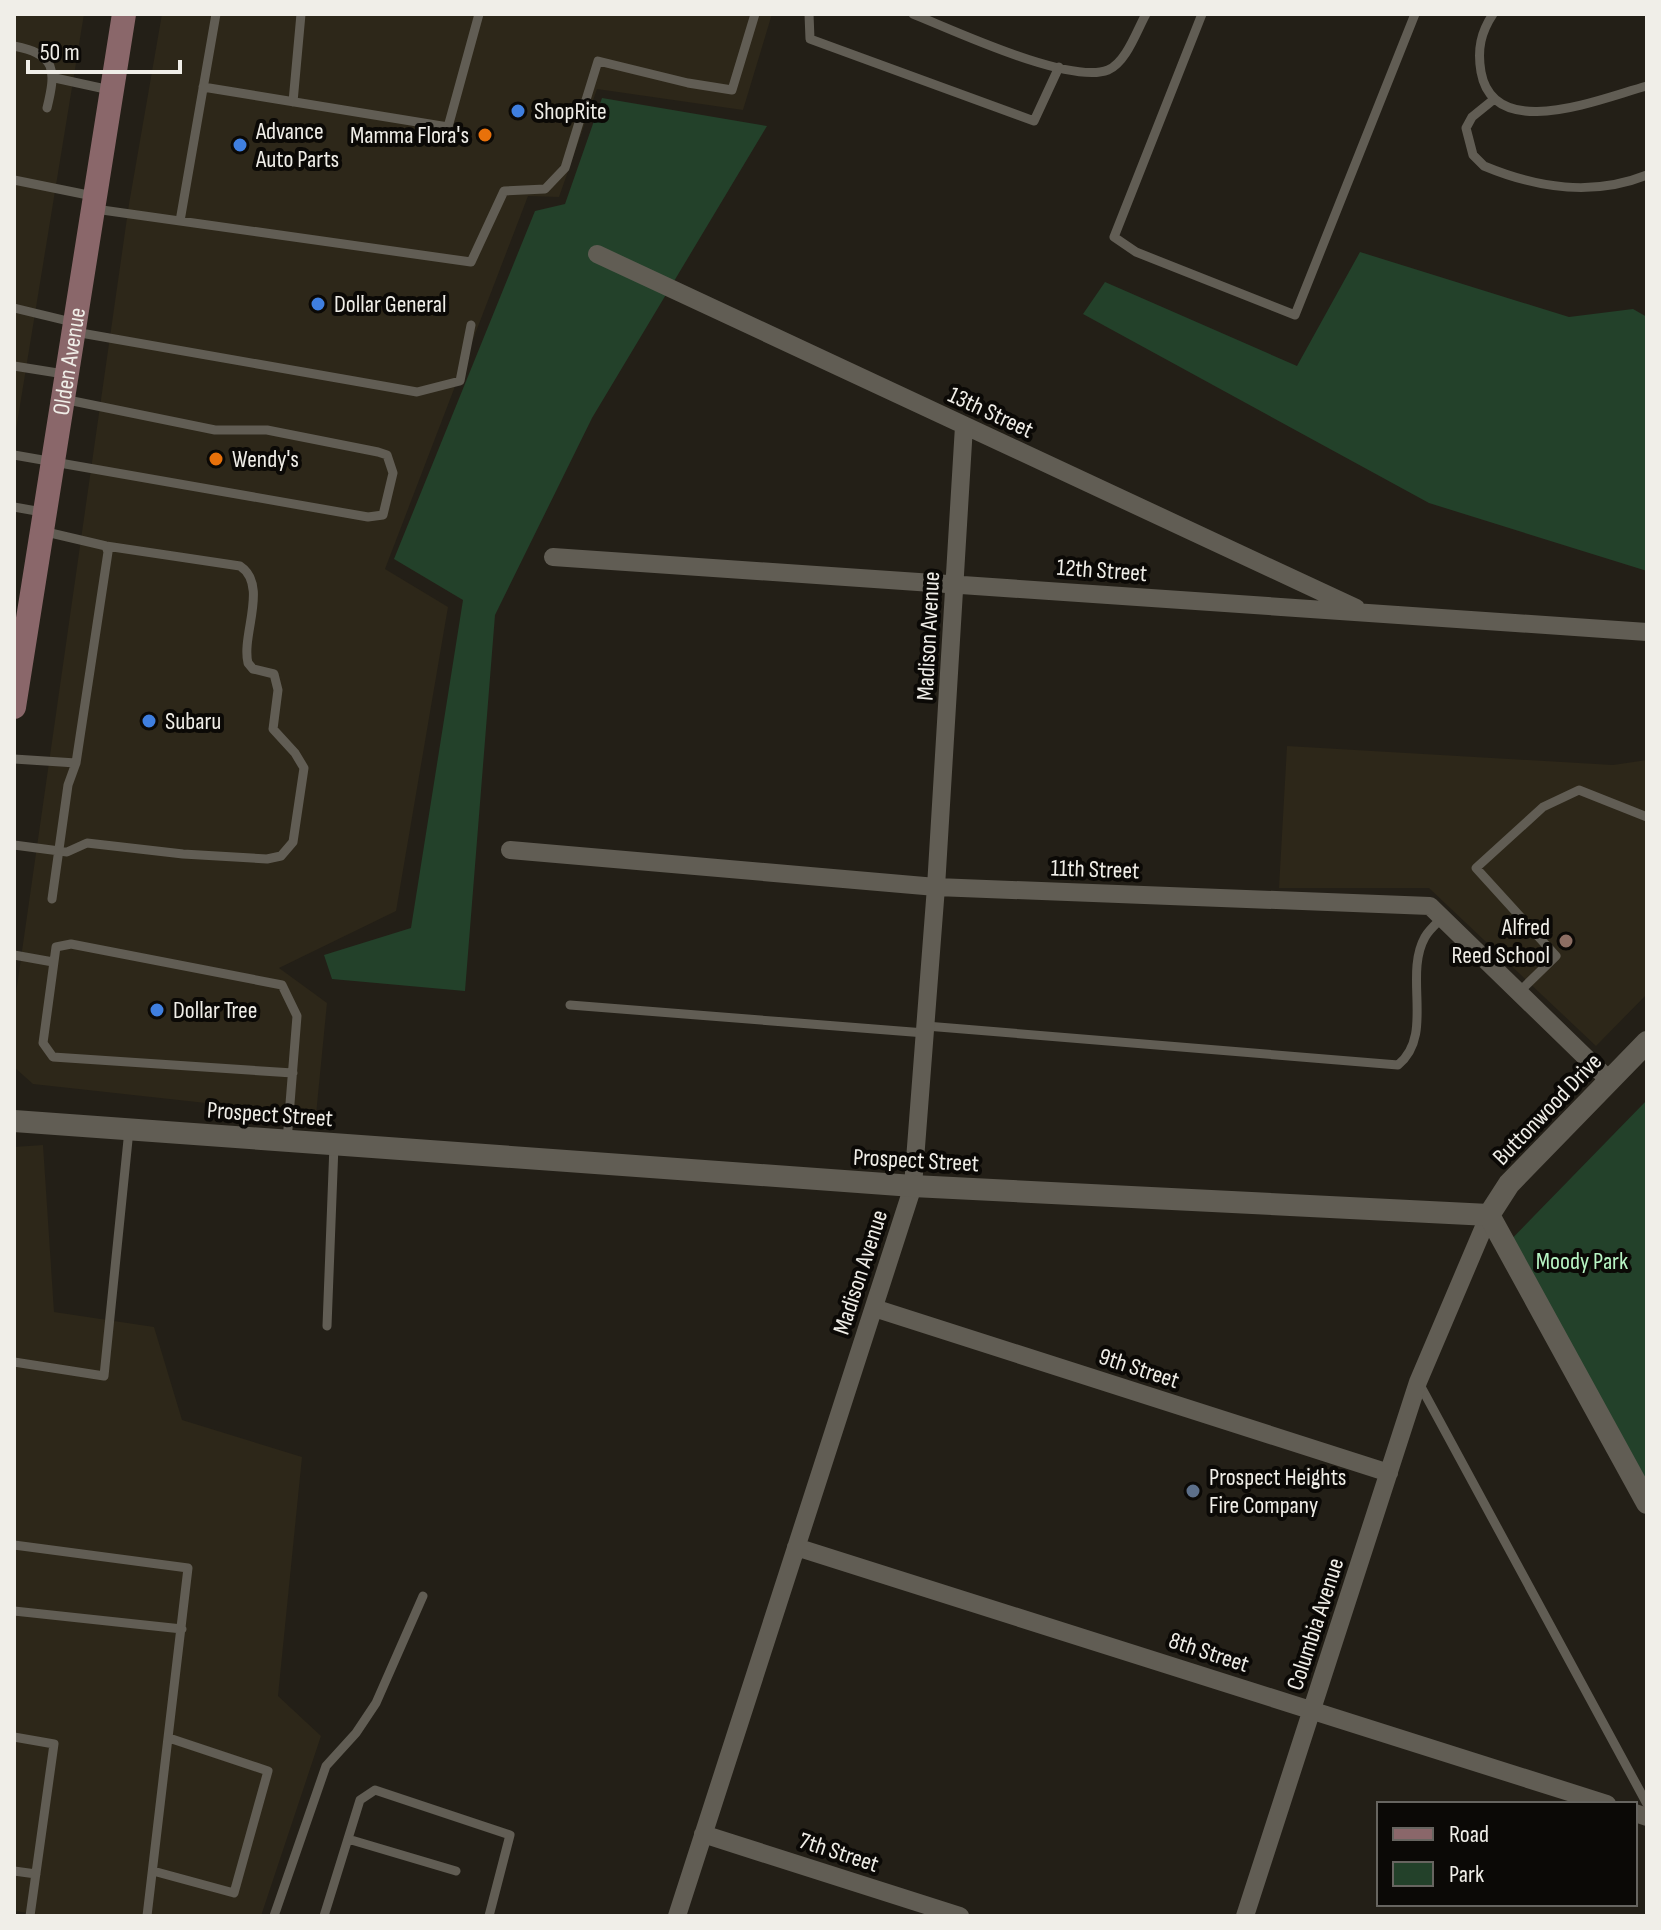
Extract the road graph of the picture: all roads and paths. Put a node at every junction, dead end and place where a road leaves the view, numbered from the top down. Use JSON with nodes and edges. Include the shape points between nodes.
{"nodes":[{"id":1,"x":124,"y":14,"type":"edge"},
{"id":2,"x":216,"y":14,"type":"edge"},
{"id":3,"x":301,"y":14,"type":"edge"},
{"id":4,"x":479,"y":14,"type":"edge"},
{"id":5,"x":755,"y":14,"type":"edge"},
{"id":6,"x":809,"y":14,"type":"edge"},
{"id":7,"x":913,"y":14,"type":"edge"},
{"id":8,"x":1146,"y":14,"type":"edge"},
{"id":9,"x":1202,"y":14,"type":"edge"},
{"id":10,"x":1415,"y":14,"type":"edge"},
{"id":11,"x":1493,"y":14,"type":"edge"},
{"id":12,"x":14,"y":46,"type":"edge"},
{"id":13,"x":1059,"y":67,"type":"junction"},
{"id":14,"x":55,"y":78,"type":"junction"},
{"id":15,"x":1647,"y":86,"type":"edge"},
{"id":16,"x":203,"y":87,"type":"junction"},
{"id":17,"x":112,"y":90,"type":"junction"},
{"id":18,"x":1493,"y":100,"type":"junction"},
{"id":19,"x":293,"y":102,"type":"junction"},
{"id":20,"x":47,"y":108,"type":"dead end"},
{"id":21,"x":1647,"y":175,"type":"edge"},
{"id":22,"x":14,"y":180,"type":"edge"},
{"id":23,"x":95,"y":202,"type":"junction"},
{"id":24,"x":180,"y":221,"type":"junction"},
{"id":25,"x":597,"y":254,"type":"dead end"},
{"id":26,"x":14,"y":308,"type":"edge"},
{"id":27,"x":471,"y":325,"type":"dead end"},
{"id":28,"x":75,"y":327,"type":"junction"},
{"id":29,"x":14,"y":366,"type":"edge"},
{"id":30,"x":65,"y":387,"type":"junction"},
{"id":31,"x":964,"y":426,"type":"junction"},
{"id":32,"x":14,"y":455,"type":"edge"},
{"id":33,"x":53,"y":460,"type":"junction"},
{"id":34,"x":14,"y":507,"type":"edge"},
{"id":35,"x":44,"y":522,"type":"junction"},
{"id":36,"x":106,"y":546,"type":"junction"},
{"id":37,"x":553,"y":557,"type":"dead end"},
{"id":38,"x":955,"y":584,"type":"junction"},
{"id":39,"x":1365,"y":612,"type":"junction"},
{"id":40,"x":1647,"y":632,"type":"edge"},
{"id":41,"x":19,"y":640,"type":"edge"},
{"id":42,"x":14,"y":707,"type":"edge"},
{"id":43,"x":14,"y":759,"type":"edge"},
{"id":44,"x":76,"y":763,"type":"junction"},
{"id":45,"x":1647,"y":817,"type":"edge"},
{"id":46,"x":14,"y":845,"type":"edge"},
{"id":47,"x":58,"y":850,"type":"junction"},
{"id":48,"x":510,"y":850,"type":"dead end"},
{"id":49,"x":936,"y":887,"type":"junction"},
{"id":50,"x":52,"y":899,"type":"dead end"},
{"id":51,"x":1442,"y":918,"type":"junction"},
{"id":52,"x":14,"y":955,"type":"edge"},
{"id":53,"x":53,"y":962,"type":"junction"},
{"id":54,"x":1519,"y":992,"type":"junction"},
{"id":55,"x":570,"y":1005,"type":"dead end"},
{"id":56,"x":925,"y":1030,"type":"junction"},
{"id":57,"x":1647,"y":1042,"type":"edge"},
{"id":58,"x":293,"y":1073,"type":"junction"},
{"id":59,"x":1610,"y":1081,"type":"junction"},
{"id":60,"x":14,"y":1121,"type":"edge"},
{"id":61,"x":129,"y":1130,"type":"junction"},
{"id":62,"x":287,"y":1141,"type":"junction"},
{"id":63,"x":334,"y":1145,"type":"junction"},
{"id":64,"x":913,"y":1186,"type":"junction"},
{"id":65,"x":1489,"y":1215,"type":"junction"},
{"id":66,"x":874,"y":1308,"type":"junction"},
{"id":67,"x":327,"y":1326,"type":"dead end"},
{"id":68,"x":14,"y":1362,"type":"edge"},
{"id":69,"x":1418,"y":1382,"type":"junction"},
{"id":70,"x":1389,"y":1473,"type":"junction"},
{"id":71,"x":1647,"y":1503,"type":"edge"},
{"id":72,"x":14,"y":1545,"type":"edge"},
{"id":73,"x":796,"y":1547,"type":"junction"},
{"id":74,"x":423,"y":1596,"type":"dead end"},
{"id":75,"x":14,"y":1611,"type":"edge"},
{"id":76,"x":182,"y":1629,"type":"junction"},
{"id":77,"x":1312,"y":1710,"type":"junction"},
{"id":78,"x":14,"y":1737,"type":"edge"},
{"id":79,"x":169,"y":1738,"type":"junction"},
{"id":80,"x":1601,"y":1802,"type":"edge"},
{"id":81,"x":1647,"y":1804,"type":"edge"},
{"id":82,"x":703,"y":1834,"type":"junction"},
{"id":83,"x":348,"y":1839,"type":"junction"},
{"id":84,"x":14,"y":1871,"type":"edge"},
{"id":85,"x":153,"y":1871,"type":"junction"},
{"id":86,"x":456,"y":1871,"type":"dead end"},
{"id":87,"x":36,"y":1874,"type":"junction"},
{"id":88,"x":30,"y":1916,"type":"edge"},
{"id":89,"x":147,"y":1916,"type":"edge"},
{"id":90,"x":274,"y":1916,"type":"edge"},
{"id":91,"x":324,"y":1916,"type":"edge"},
{"id":92,"x":489,"y":1916,"type":"edge"},
{"id":93,"x":677,"y":1916,"type":"edge"},
{"id":94,"x":960,"y":1916,"type":"edge"},
{"id":95,"x":1245,"y":1916,"type":"edge"}],
"edges":[{"from":1,"to":17,"type":"main road","name":"Olden Avenue"},
{"from":2,"to":16,"type":"lane"},
{"from":3,"to":19,"type":"lane"},
{"from":4,"to":19,"type":"lane","via":[[448,127]]},
{"from":5,"to":24,"type":"lane","via":[[732,90],[598,61],[565,168],[545,189],[504,191],[471,262]]},
{"from":6,"to":13,"type":"lane","via":[[810,39],[1034,121]]},
{"from":7,"to":13,"type":"lane"},
{"from":8,"to":13,"type":"lane","via":[[1111,69]]},
{"from":9,"to":10,"type":"lane","via":[[1114,237],[1136,252],[1295,315]]},
{"from":11,"to":18,"type":"lane","via":[[1481,31],[1479,60]]},
{"from":12,"to":14,"type":"lane","via":[[36,50]]},
{"from":14,"to":17,"type":"lane"},
{"from":14,"to":20,"type":"lane"},
{"from":15,"to":18,"type":"lane","via":[[1539,113]]},
{"from":16,"to":19,"type":"lane"},
{"from":16,"to":24,"type":"lane"},
{"from":17,"to":23,"type":"main road","name":"Olden Avenue"},
{"from":18,"to":21,"type":"lane","via":[[1466,128],[1473,155],[1484,166],[1570,189],[1600,188]]},
{"from":22,"to":23,"type":"lane"},
{"from":23,"to":24,"type":"lane"},
{"from":23,"to":28,"type":"main road","name":"Olden Avenue"},
{"from":25,"to":31,"type":"street","name":"13th Street"},
{"from":26,"to":28,"type":"lane"},
{"from":27,"to":28,"type":"lane","via":[[460,381],[417,392]]},
{"from":28,"to":30,"type":"main road","name":"Olden Avenue"},
{"from":29,"to":30,"type":"lane"},
{"from":30,"to":33,"type":"main road","name":"Olden Avenue"},
{"from":30,"to":33,"type":"lane","via":[[215,430],[267,430],[378,452],[387,455],[393,473],[383,515],[368,517]]},
{"from":31,"to":38,"type":"street","name":"Madison Avenue"},
{"from":31,"to":39,"type":"street","name":"13th Street"},
{"from":32,"to":33,"type":"lane"},
{"from":33,"to":35,"type":"main road","name":"Olden Avenue"},
{"from":34,"to":35,"type":"lane"},
{"from":35,"to":36,"type":"lane"},
{"from":35,"to":41,"type":"main road","name":"Olden Avenue"},
{"from":36,"to":44,"type":"lane"},
{"from":36,"to":47,"type":"lane","via":[[247,571],[253,590],[248,663],[274,674],[278,690],[273,729],[304,768],[293,842],[281,856],[267,859],[87,843],[67,852]]},
{"from":37,"to":38,"type":"street","name":"12th Street"},
{"from":38,"to":39,"type":"street","name":"12th Street"},
{"from":38,"to":49,"type":"street","name":"Madison Avenue"},
{"from":39,"to":40,"type":"street","name":"12th Street"},
{"from":41,"to":42,"type":"main road","name":"Olden Avenue"},
{"from":43,"to":44,"type":"lane"},
{"from":44,"to":47,"type":"lane"},
{"from":45,"to":54,"type":"lane","via":[[1579,790],[1543,807],[1476,868],[1556,956]]},
{"from":46,"to":47,"type":"lane"},
{"from":47,"to":50,"type":"lane"},
{"from":48,"to":49,"type":"street","name":"11th Street"},
{"from":49,"to":51,"type":"street","name":"11th Street","via":[[1430,906]]},
{"from":49,"to":56,"type":"street","name":"Madison Avenue"},
{"from":51,"to":54,"type":"street","name":"11th Street"},
{"from":51,"to":56,"type":"lane","via":[[1419,952],[1415,1040],[1410,1055],[1398,1065]]},
{"from":52,"to":53,"type":"lane"},
{"from":53,"to":58,"type":"lane","via":[[56,947],[71,944],[282,985],[297,1016]]},
{"from":53,"to":58,"type":"lane","via":[[43,1043],[53,1057]]},
{"from":54,"to":59,"type":"street","name":"11th Street"},
{"from":55,"to":56,"type":"lane"},
{"from":56,"to":64,"type":"street","name":"Madison Avenue"},
{"from":57,"to":59,"type":"street","name":"Buttonwood Drive"},
{"from":58,"to":62,"type":"lane"},
{"from":59,"to":65,"type":"street","name":"Buttonwood Drive","via":[[1509,1184]]},
{"from":60,"to":61,"type":"street","name":"Prospect Street"},
{"from":61,"to":62,"type":"street","name":"Prospect Street"},
{"from":61,"to":68,"type":"lane","via":[[104,1376]]},
{"from":62,"to":63,"type":"street","name":"Prospect Street"},
{"from":63,"to":64,"type":"street","name":"Prospect Street"},
{"from":63,"to":67,"type":"lane"},
{"from":64,"to":65,"type":"street","name":"Prospect Street"},
{"from":64,"to":66,"type":"street","name":"Madison Avenue"},
{"from":65,"to":69,"type":"street","name":"Columbia Avenue"},
{"from":65,"to":71,"type":"street"},
{"from":66,"to":70,"type":"street","name":"9th Street"},
{"from":66,"to":73,"type":"street","name":"Madison Avenue"},
{"from":69,"to":70,"type":"street","name":"Columbia Avenue"},
{"from":69,"to":81,"type":"lane"},
{"from":70,"to":77,"type":"street","name":"Columbia Avenue"},
{"from":72,"to":76,"type":"lane","via":[[188,1568]]},
{"from":73,"to":77,"type":"street","name":"8th Street"},
{"from":73,"to":82,"type":"street","name":"Madison Avenue"},
{"from":74,"to":90,"type":"lane","via":[[376,1703],[326,1766]]},
{"from":75,"to":76,"type":"lane"},
{"from":76,"to":79,"type":"lane"},
{"from":77,"to":80,"type":"street","name":"8th Street"},
{"from":77,"to":95,"type":"street","name":"Columbia Avenue"},
{"from":78,"to":87,"type":"lane","via":[[54,1744]]},
{"from":79,"to":85,"type":"lane"},
{"from":79,"to":85,"type":"lane","via":[[268,1771],[234,1893]]},
{"from":82,"to":93,"type":"street","name":"Madison Avenue"},
{"from":82,"to":94,"type":"street","name":"7th Street"},
{"from":83,"to":86,"type":"lane"},
{"from":83,"to":91,"type":"lane"},
{"from":83,"to":92,"type":"lane","via":[[360,1800],[375,1790],[503,1830],[510,1843]]},
{"from":84,"to":87,"type":"lane"},
{"from":85,"to":89,"type":"lane"},
{"from":87,"to":88,"type":"lane"}]}
